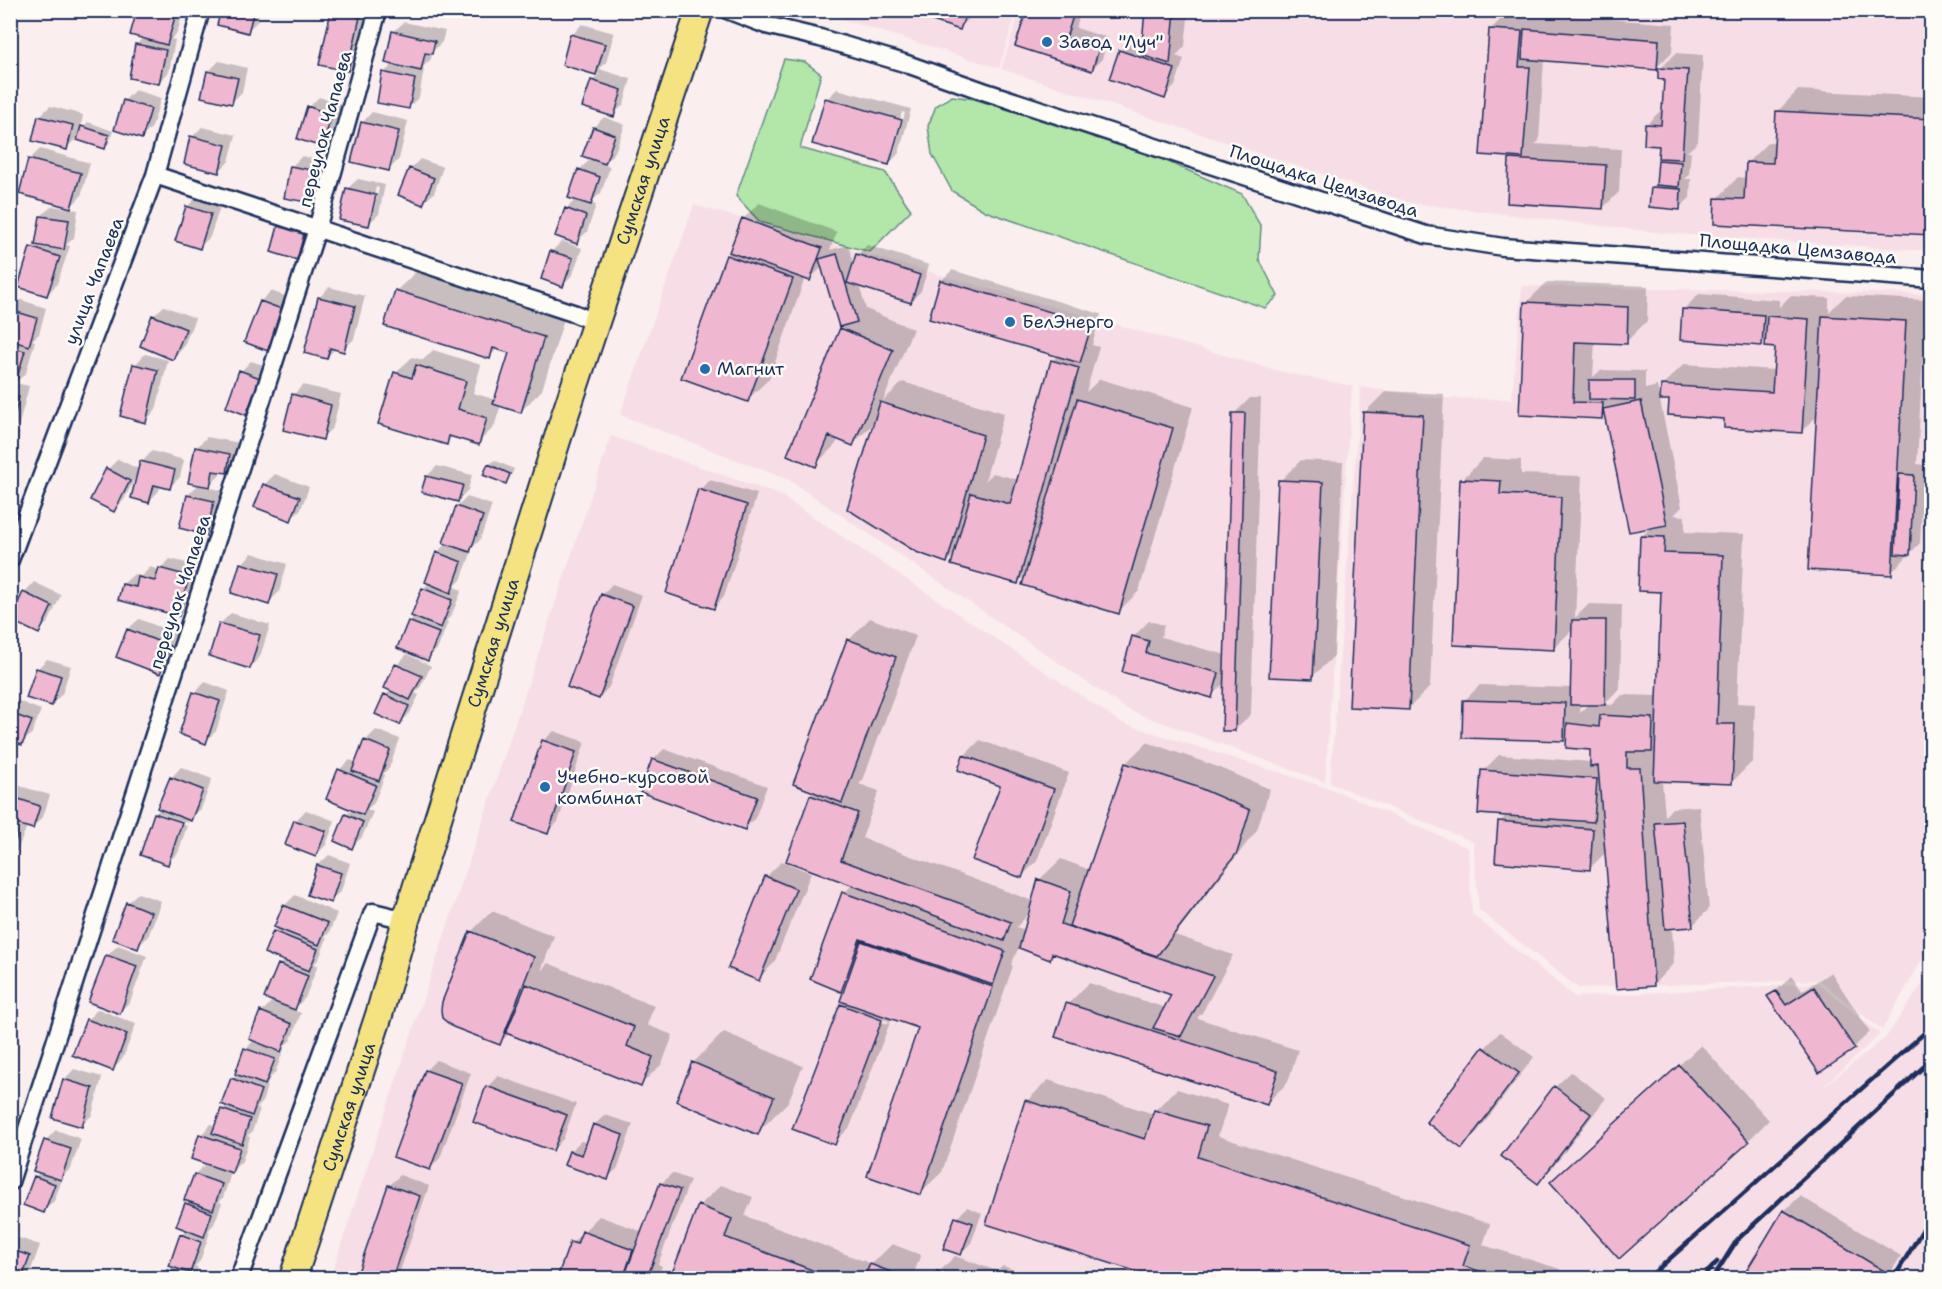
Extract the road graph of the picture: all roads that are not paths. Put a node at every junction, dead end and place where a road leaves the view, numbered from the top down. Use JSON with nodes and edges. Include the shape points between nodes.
{"nodes":[{"id":1,"x":201,"y":10,"type":"edge"},
{"id":2,"x":378,"y":10,"type":"edge"},
{"id":3,"x":700,"y":10,"type":"edge"},
{"id":4,"x":727,"y":10,"type":"edge"},
{"id":5,"x":155,"y":175,"type":"junction"},
{"id":6,"x":317,"y":229,"type":"junction"},
{"id":7,"x":1932,"y":279,"type":"edge"},
{"id":8,"x":596,"y":323,"type":"junction"},
{"id":9,"x":10,"y":560,"type":"edge"},
{"id":10,"x":406,"y":920,"type":"junction"},
{"id":11,"x":10,"y":1182,"type":"edge"},
{"id":12,"x":239,"y":1278,"type":"edge"},
{"id":13,"x":293,"y":1278,"type":"edge"}],
"edges":[{"from":1,"to":5,"type":"street","name":"улица Чапаева"},
{"from":2,"to":6,"type":"street","name":"переулок Чапаева"},
{"from":3,"to":8,"type":"main road","name":"Сумская улица"},
{"from":4,"to":7,"type":"street","name":"Площадка Цемзавода","via":[[766,26],[904,63],[1426,236],[1503,247]]},
{"from":5,"to":6,"type":"street"},
{"from":5,"to":9,"type":"street","name":"улица Чапаева"},
{"from":6,"to":8,"type":"street"},
{"from":6,"to":11,"type":"street","name":"переулок Чапаева"},
{"from":8,"to":10,"type":"main road","name":"Сумская улица"},
{"from":10,"to":12,"type":"street","via":[[373,912]]},
{"from":10,"to":13,"type":"main road","name":"Сумская улица"}]}
